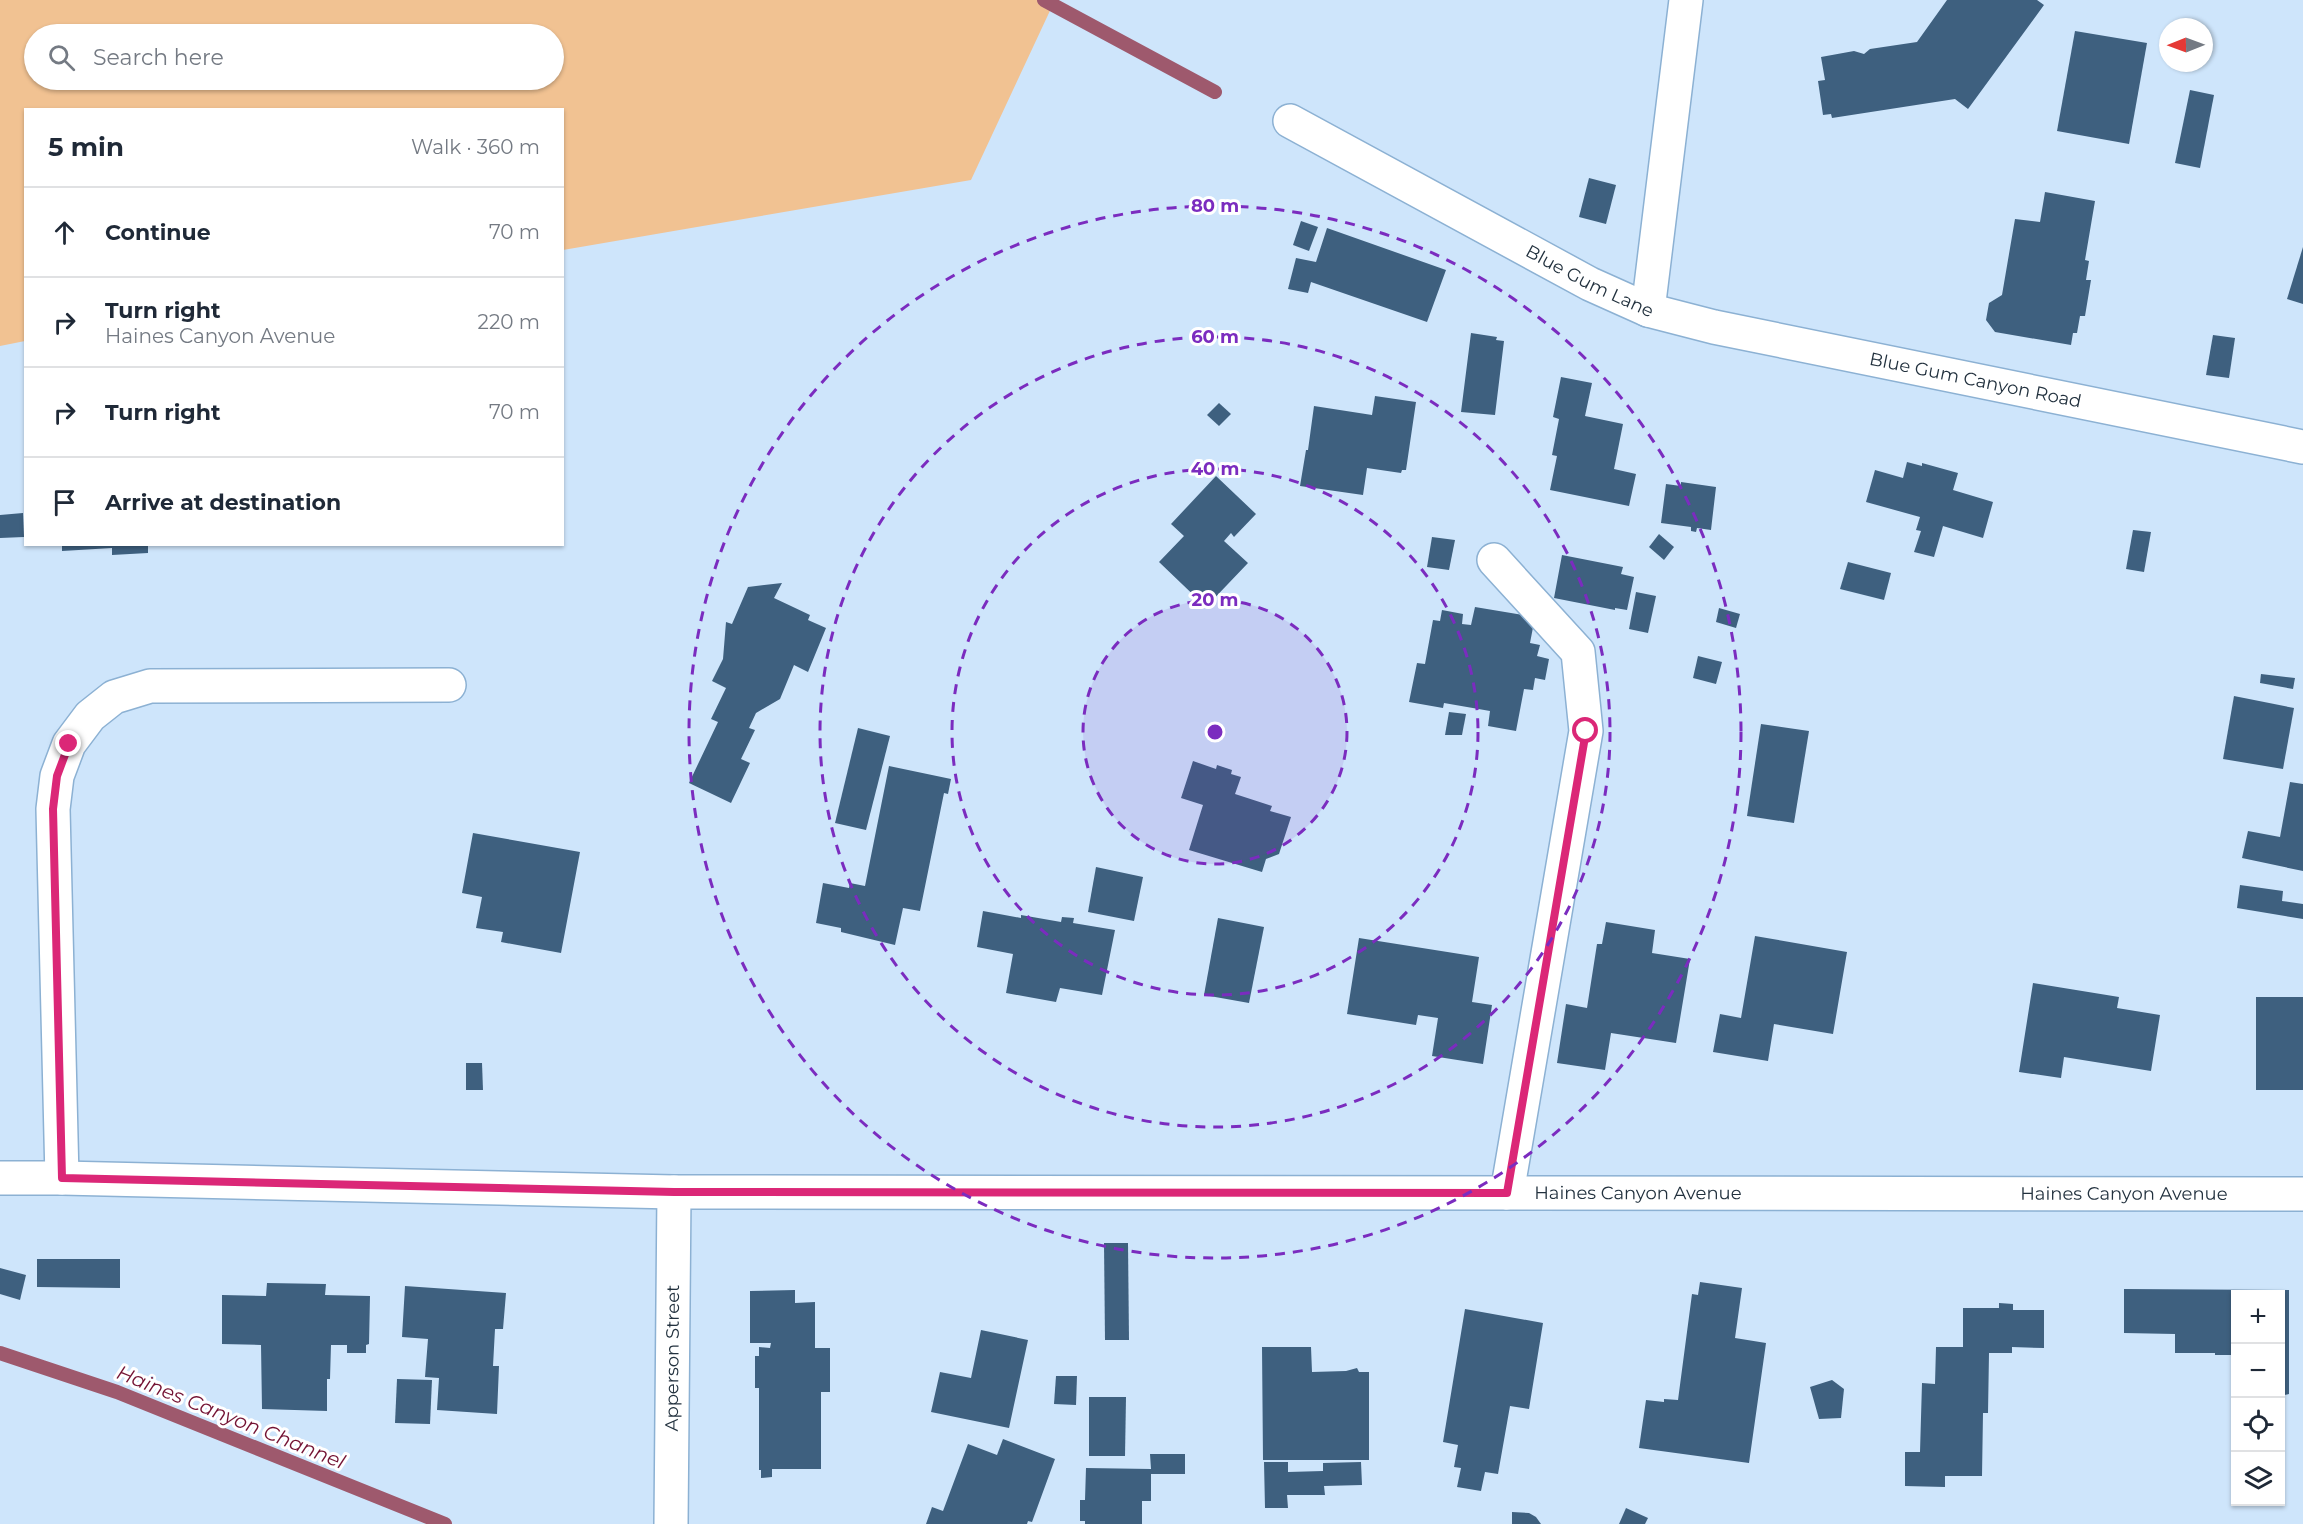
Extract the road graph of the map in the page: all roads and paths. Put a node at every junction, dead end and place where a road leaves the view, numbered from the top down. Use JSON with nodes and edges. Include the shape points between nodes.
{"nodes":[{"id":1,"x":1686,"y":0,"type":"edge"},
{"id":2,"x":1290,"y":121,"type":"dead end"},
{"id":3,"x":1648,"y":310,"type":"junction"},
{"id":4,"x":2303,"y":447,"type":"edge"},
{"id":5,"x":1494,"y":560,"type":"dead end"},
{"id":6,"x":449,"y":685,"type":"dead end"},
{"id":7,"x":0,"y":1178,"type":"edge"},
{"id":8,"x":62,"y":1178,"type":"junction"},
{"id":9,"x":674,"y":1192,"type":"junction"},
{"id":10,"x":1507,"y":1193,"type":"junction"},
{"id":11,"x":2303,"y":1194,"type":"edge"},
{"id":12,"x":671,"y":1524,"type":"edge"}],
"edges":[{"from":1,"to":3,"type":"street","name":"Blue Gum Lane"},
{"from":2,"to":3,"type":"street","name":"Blue Gum Lane","via":[[1590,284]]},
{"from":3,"to":4,"type":"street","name":"Blue Gum Canyon Road","via":[[1714,327]]},
{"from":5,"to":10,"type":"street","via":[[1578,651],[1586,731]]},
{"from":6,"to":8,"type":"street","via":[[150,686],[114,697],[90,716],[69,744],[57,776],[53,809]]},
{"from":7,"to":8,"type":"street","name":"Haines Canyon Avenue"},
{"from":8,"to":9,"type":"street","name":"Haines Canyon Avenue"},
{"from":9,"to":10,"type":"street","name":"Haines Canyon Avenue"},
{"from":9,"to":12,"type":"street","name":"Apperson Street"},
{"from":10,"to":11,"type":"street","name":"Haines Canyon Avenue"}]}
